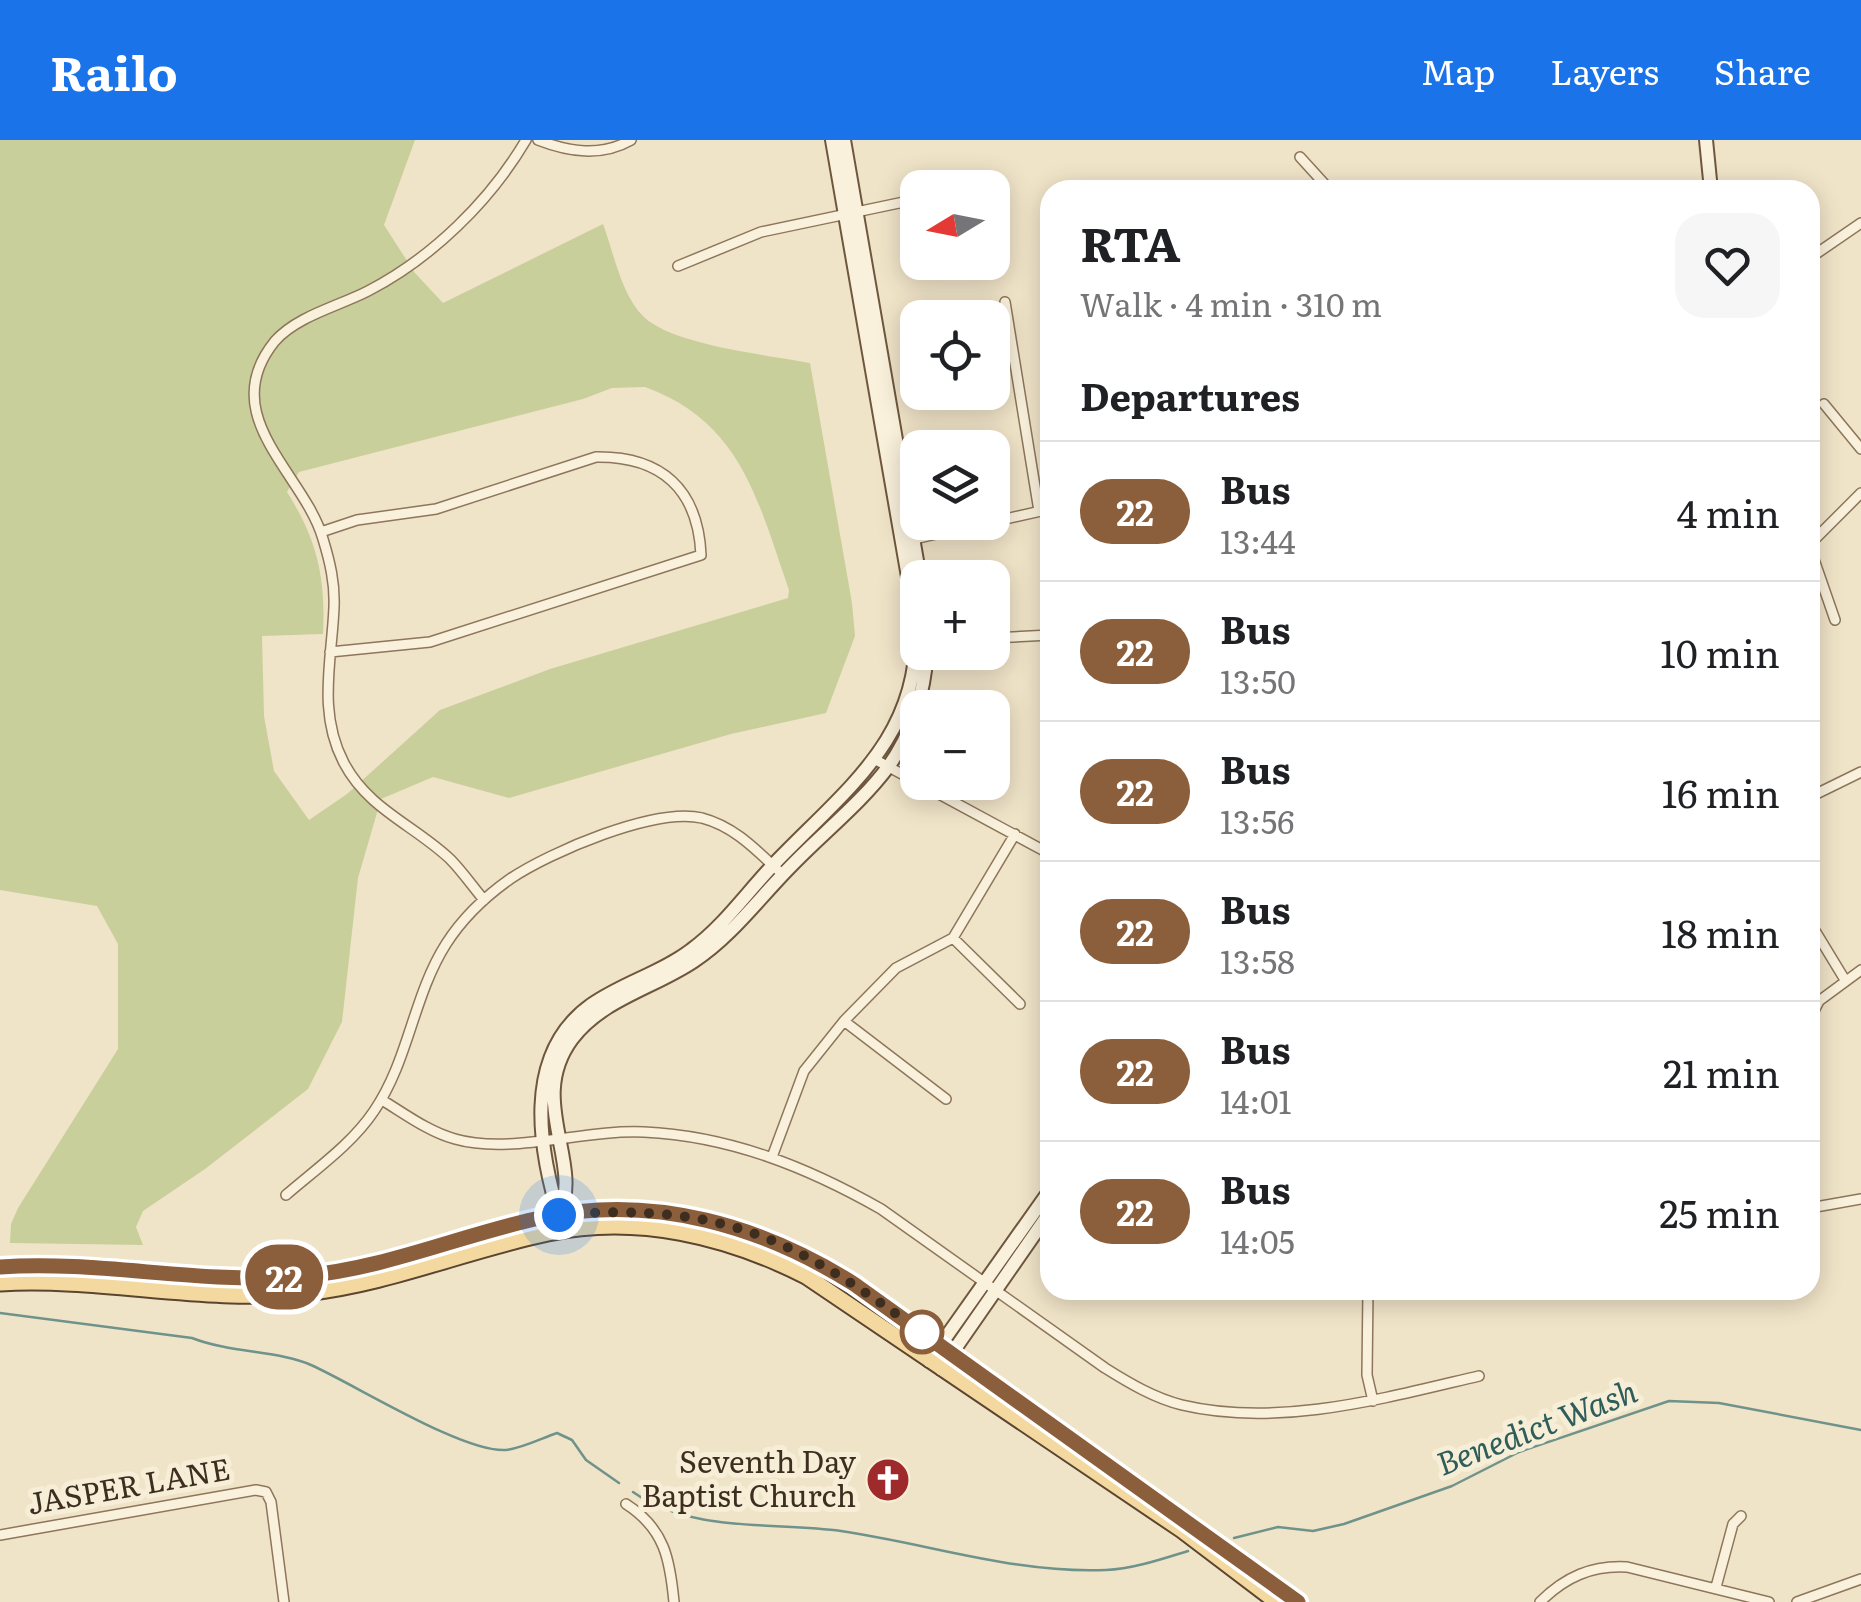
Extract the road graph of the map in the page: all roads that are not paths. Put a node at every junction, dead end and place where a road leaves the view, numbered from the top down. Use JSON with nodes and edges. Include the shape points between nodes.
{"nodes":[{"id":1,"x":526,"y":140,"type":"edge"},
{"id":2,"x":538,"y":140,"type":"edge"},
{"id":3,"x":631,"y":140,"type":"edge"},
{"id":4,"x":832,"y":140,"type":"edge"},
{"id":5,"x":844,"y":140,"type":"edge"},
{"id":6,"x":1706,"y":140,"type":"edge"},
{"id":7,"x":1300,"y":157,"type":"dead end"},
{"id":8,"x":1321,"y":180,"type":"edge"},
{"id":9,"x":1709,"y":180,"type":"edge"},
{"id":10,"x":900,"y":203,"type":"edge"},
{"id":11,"x":851,"y":214,"type":"junction"},
{"id":12,"x":1861,"y":223,"type":"edge"},
{"id":13,"x":1820,"y":251,"type":"edge"},
{"id":14,"x":678,"y":266,"type":"dead end"},
{"id":15,"x":1010,"y":329,"type":"edge"},
{"id":16,"x":1824,"y":404,"type":"dead end"},
{"id":17,"x":1861,"y":449,"type":"edge"},
{"id":18,"x":1040,"y":489,"type":"edge"},
{"id":19,"x":1861,"y":493,"type":"edge"},
{"id":20,"x":900,"y":494,"type":"edge"},
{"id":21,"x":1040,"y":511,"type":"edge"},
{"id":22,"x":1010,"y":518,"type":"edge"},
{"id":23,"x":321,"y":532,"type":"junction"},
{"id":24,"x":1820,"y":536,"type":"edge"},
{"id":25,"x":908,"y":540,"type":"joint"},
{"id":26,"x":910,"y":560,"type":"edge"},
{"id":27,"x":914,"y":560,"type":"edge"},
{"id":28,"x":1820,"y":576,"type":"edge"},
{"id":29,"x":1835,"y":620,"type":"dead end"},
{"id":30,"x":1040,"y":636,"type":"edge"},
{"id":31,"x":1010,"y":637,"type":"edge"},
{"id":32,"x":330,"y":652,"type":"junction"},
{"id":33,"x":911,"y":670,"type":"edge"},
{"id":34,"x":924,"y":670,"type":"edge"},
{"id":35,"x":881,"y":764,"type":"junction"},
{"id":36,"x":1861,"y":772,"type":"edge"},
{"id":37,"x":1820,"y":793,"type":"edge"},
{"id":38,"x":1015,"y":834,"type":"junction"},
{"id":39,"x":1040,"y":848,"type":"edge"},
{"id":40,"x":778,"y":870,"type":"junction"},
{"id":41,"x":484,"y":900,"type":"junction"},
{"id":42,"x":953,"y":938,"type":"junction"},
{"id":43,"x":1820,"y":939,"type":"edge"},
{"id":44,"x":1861,"y":970,"type":"edge"},
{"id":45,"x":1845,"y":980,"type":"junction"},
{"id":46,"x":1820,"y":999,"type":"edge"},
{"id":47,"x":1020,"y":1004,"type":"dead end"},
{"id":48,"x":844,"y":1021,"type":"junction"},
{"id":49,"x":946,"y":1099,"type":"dead end"},
{"id":50,"x":382,"y":1100,"type":"junction"},
{"id":51,"x":550,"y":1137,"type":"junction"},
{"id":52,"x":772,"y":1157,"type":"junction"},
{"id":53,"x":286,"y":1195,"type":"dead end"},
{"id":54,"x":1861,"y":1199,"type":"edge"},
{"id":55,"x":1040,"y":1206,"type":"edge"},
{"id":56,"x":1820,"y":1206,"type":"edge"},
{"id":57,"x":561,"y":1223,"type":"junction"},
{"id":58,"x":1040,"y":1225,"type":"edge"},
{"id":59,"x":0,"y":1267,"type":"edge"},
{"id":60,"x":0,"y":1283,"type":"edge"},
{"id":61,"x":991,"y":1287,"type":"junction"},
{"id":62,"x":1369,"y":1300,"type":"edge"},
{"id":63,"x":947,"y":1350,"type":"junction"},
{"id":64,"x":935,"y":1365,"type":"junction"},
{"id":65,"x":1480,"y":1376,"type":"dead end"},
{"id":66,"x":1373,"y":1401,"type":"junction"},
{"id":67,"x":626,"y":1504,"type":"dead end"},
{"id":68,"x":1740,"y":1516,"type":"dead end"},
{"id":69,"x":0,"y":1535,"type":"edge"},
{"id":70,"x":1861,"y":1579,"type":"edge"},
{"id":71,"x":1716,"y":1587,"type":"junction"},
{"id":72,"x":674,"y":1599,"type":"edge"},
{"id":73,"x":284,"y":1602,"type":"edge"},
{"id":74,"x":1277,"y":1602,"type":"edge"},
{"id":75,"x":1298,"y":1602,"type":"edge"},
{"id":76,"x":1540,"y":1602,"type":"edge"},
{"id":77,"x":1769,"y":1602,"type":"edge"},
{"id":78,"x":1797,"y":1602,"type":"edge"}],
"edges":[{"from":1,"to":23,"type":"street","via":[[470,214],[372,289],[290,328],[260,365],[255,404],[264,437]]},
{"from":2,"to":3,"type":"street","via":[[590,152]]},
{"from":4,"to":11,"type":"street"},
{"from":5,"to":11,"type":"street"},
{"from":6,"to":9,"type":"street"},
{"from":7,"to":8,"type":"street"},
{"from":10,"to":11,"type":"street"},
{"from":11,"to":14,"type":"street","via":[[762,232]]},
{"from":11,"to":20,"type":"street"},
{"from":12,"to":13,"type":"street"},
{"from":15,"to":18,"type":"street"},
{"from":16,"to":17,"type":"street"},
{"from":19,"to":24,"type":"street"},
{"from":21,"to":22,"type":"street"},
{"from":23,"to":32,"type":"street","via":[[333,576]]},
{"from":23,"to":32,"type":"street","via":[[436,509],[596,458],[624,457],[674,482],[700,536],[701,555],[430,642]]},
{"from":25,"to":26,"type":"street"},
{"from":25,"to":27,"type":"street"},
{"from":28,"to":29,"type":"street"},
{"from":30,"to":31,"type":"street"},
{"from":32,"to":41,"type":"street","via":[[328,715],[346,767],[369,798],[449,859]]},
{"from":33,"to":35,"type":"street"},
{"from":34,"to":35,"type":"street","via":[[912,722]]},
{"from":35,"to":38,"type":"street"},
{"from":35,"to":40,"type":"street"},
{"from":36,"to":37,"type":"street"},
{"from":38,"to":39,"type":"street"},
{"from":38,"to":42,"type":"street"},
{"from":40,"to":41,"type":"street","via":[[724,826],[680,815],[652,818],[536,865]]},
{"from":40,"to":51,"type":"street","via":[[697,959],[601,1011],[574,1037],[556,1068]]},
{"from":41,"to":50,"type":"street","via":[[430,971]]},
{"from":42,"to":47,"type":"street"},
{"from":42,"to":48,"type":"street","via":[[896,968]]},
{"from":43,"to":45,"type":"street"},
{"from":44,"to":45,"type":"street"},
{"from":45,"to":46,"type":"street"},
{"from":48,"to":49,"type":"street"},
{"from":48,"to":52,"type":"street","via":[[804,1071]]},
{"from":50,"to":51,"type":"street","via":[[466,1142]]},
{"from":50,"to":53,"type":"street","via":[[363,1126]]},
{"from":51,"to":52,"type":"street","via":[[645,1132]]},
{"from":51,"to":57,"type":"street","via":[[553,1201]]},
{"from":52,"to":61,"type":"street","via":[[842,1186]]},
{"from":54,"to":56,"type":"street"},
{"from":55,"to":61,"type":"street"},
{"from":57,"to":59,"type":"main road","via":[[305,1276]]},
{"from":57,"to":60,"type":"main road","via":[[402,1272],[304,1292]]},
{"from":57,"to":63,"type":"main road","via":[[628,1210],[685,1214],[746,1230],[821,1263]]},
{"from":57,"to":64,"type":"main road","via":[[678,1231],[736,1245],[806,1276]]},
{"from":58,"to":61,"type":"street"},
{"from":61,"to":63,"type":"street"},
{"from":61,"to":66,"type":"street","via":[[1134,1386],[1179,1404],[1241,1412]]},
{"from":62,"to":66,"type":"street"},
{"from":63,"to":64,"type":"street"},
{"from":63,"to":75,"type":"main road"},
{"from":64,"to":74,"type":"main road","via":[[1182,1530]]},
{"from":65,"to":66,"type":"street"},
{"from":67,"to":72,"type":"street","via":[[646,1516],[663,1545],[676,1583]]},
{"from":68,"to":71,"type":"street"},
{"from":69,"to":73,"type":"street","name":"JASPER LANE","via":[[266,1492]]},
{"from":70,"to":78,"type":"street"},
{"from":71,"to":76,"type":"street","via":[[1603,1566],[1577,1574]]},
{"from":71,"to":77,"type":"street"}]}
